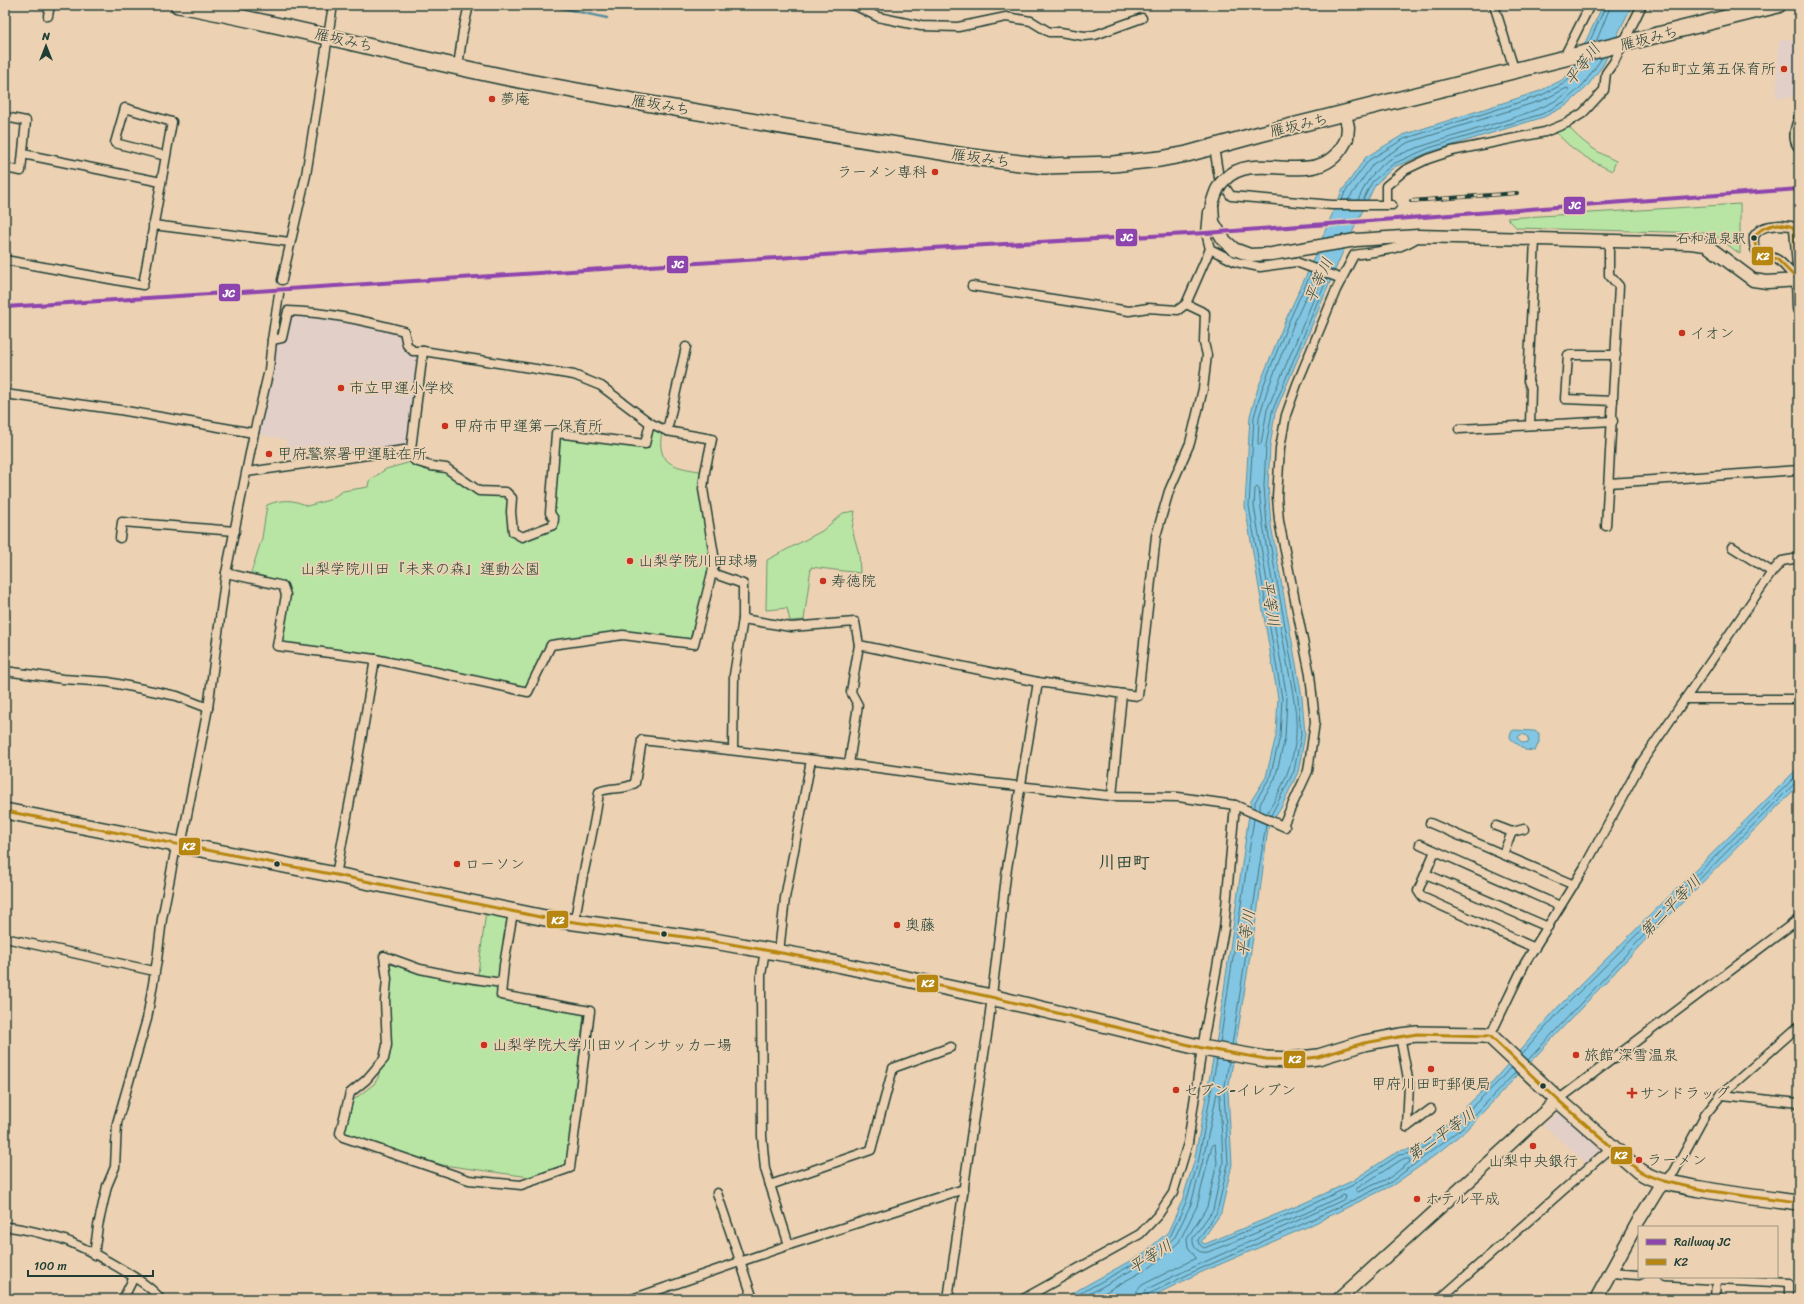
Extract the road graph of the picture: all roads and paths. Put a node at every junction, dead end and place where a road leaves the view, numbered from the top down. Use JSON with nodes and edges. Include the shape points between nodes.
{"nodes":[{"id":1,"x":50,"y":5,"type":"edge"},
{"id":2,"x":178,"y":5,"type":"edge"},
{"id":3,"x":333,"y":5,"type":"edge"},
{"id":4,"x":469,"y":5,"type":"edge"},
{"id":5,"x":850,"y":5,"type":"edge"},
{"id":6,"x":1494,"y":5,"type":"edge"},
{"id":7,"x":1590,"y":5,"type":"edge"},
{"id":8,"x":1642,"y":5,"type":"edge"},
{"id":9,"x":1778,"y":5,"type":"edge"},
{"id":10,"x":194,"y":6,"type":"edge"},
{"id":11,"x":48,"y":16,"type":"dead end"},
{"id":12,"x":1142,"y":18,"type":"dead end"},
{"id":13,"x":328,"y":36,"type":"junction"},
{"id":14,"x":1618,"y":46,"type":"junction"},
{"id":15,"x":1565,"y":59,"type":"junction"},
{"id":16,"x":458,"y":66,"type":"junction"},
{"id":17,"x":1515,"y":72,"type":"junction"},
{"id":18,"x":1345,"y":114,"type":"junction"},
{"id":19,"x":5,"y":117,"type":"edge"},
{"id":20,"x":1799,"y":117,"type":"edge"},
{"id":21,"x":1214,"y":147,"type":"junction"},
{"id":22,"x":1799,"y":148,"type":"edge"},
{"id":23,"x":23,"y":154,"type":"junction"},
{"id":24,"x":166,"y":156,"type":"junction"},
{"id":25,"x":5,"y":168,"type":"edge"},
{"id":26,"x":1219,"y":178,"type":"junction"},
{"id":27,"x":161,"y":182,"type":"junction"},
{"id":28,"x":1799,"y":221,"type":"edge"},
{"id":29,"x":153,"y":225,"type":"junction"},
{"id":30,"x":1789,"y":225,"type":"junction"},
{"id":31,"x":1799,"y":227,"type":"edge"},
{"id":32,"x":1418,"y":236,"type":"junction"},
{"id":33,"x":1795,"y":237,"type":"junction"},
{"id":34,"x":1535,"y":240,"type":"junction"},
{"id":35,"x":290,"y":242,"type":"junction"},
{"id":36,"x":1609,"y":242,"type":"junction"},
{"id":37,"x":1210,"y":249,"type":"junction"},
{"id":38,"x":5,"y":260,"type":"edge"},
{"id":39,"x":1339,"y":278,"type":"junction"},
{"id":40,"x":282,"y":280,"type":"tunnel mouth"},
{"id":41,"x":1798,"y":280,"type":"edge"},
{"id":42,"x":972,"y":286,"type":"dead end"},
{"id":43,"x":279,"y":294,"type":"tunnel mouth"},
{"id":44,"x":1186,"y":304,"type":"junction"},
{"id":45,"x":1799,"y":309,"type":"edge"},
{"id":46,"x":272,"y":340,"type":"junction"},
{"id":47,"x":686,"y":347,"type":"dead end"},
{"id":48,"x":423,"y":351,"type":"junction"},
{"id":49,"x":1616,"y":355,"type":"junction"},
{"id":50,"x":5,"y":394,"type":"edge"},
{"id":51,"x":1614,"y":401,"type":"junction"},
{"id":52,"x":1613,"y":421,"type":"junction"},
{"id":53,"x":650,"y":423,"type":"junction"},
{"id":54,"x":1530,"y":425,"type":"junction"},
{"id":55,"x":1459,"y":429,"type":"dead end"},
{"id":56,"x":667,"y":431,"type":"junction"},
{"id":57,"x":254,"y":433,"type":"junction"},
{"id":58,"x":411,"y":449,"type":"junction"},
{"id":59,"x":1799,"y":470,"type":"edge"},
{"id":60,"x":247,"y":472,"type":"junction"},
{"id":61,"x":1609,"y":483,"type":"junction"},
{"id":62,"x":1606,"y":526,"type":"dead end"},
{"id":63,"x":235,"y":531,"type":"junction"},
{"id":64,"x":120,"y":538,"type":"dead end"},
{"id":65,"x":1732,"y":546,"type":"dead end"},
{"id":66,"x":1799,"y":558,"type":"edge"},
{"id":67,"x":1772,"y":572,"type":"junction"},
{"id":68,"x":226,"y":573,"type":"junction"},
{"id":69,"x":712,"y":573,"type":"junction"},
{"id":70,"x":743,"y":619,"type":"junction"},
{"id":71,"x":859,"y":645,"type":"junction"},
{"id":72,"x":375,"y":659,"type":"junction"},
{"id":73,"x":5,"y":671,"type":"edge"},
{"id":74,"x":1038,"y":682,"type":"junction"},
{"id":75,"x":1122,"y":694,"type":"junction"},
{"id":76,"x":1685,"y":699,"type":"junction"},
{"id":77,"x":1799,"y":699,"type":"edge"},
{"id":78,"x":208,"y":708,"type":"junction"},
{"id":79,"x":733,"y":750,"type":"junction"},
{"id":80,"x":811,"y":760,"type":"junction"},
{"id":81,"x":849,"y":764,"type":"junction"},
{"id":82,"x":1020,"y":786,"type":"junction"},
{"id":83,"x":1112,"y":796,"type":"junction"},
{"id":84,"x":1235,"y":805,"type":"junction"},
{"id":85,"x":5,"y":811,"type":"edge"},
{"id":86,"x":1430,"y":823,"type":"dead end"},
{"id":87,"x":1496,"y":826,"type":"dead end"},
{"id":88,"x":1524,"y":829,"type":"dead end"},
{"id":89,"x":1512,"y":832,"type":"junction"},
{"id":90,"x":1420,"y":844,"type":"dead end"},
{"id":91,"x":181,"y":846,"type":"junction"},
{"id":92,"x":1435,"y":851,"type":"junction"},
{"id":93,"x":1503,"y":854,"type":"junction"},
{"id":94,"x":1426,"y":874,"type":"junction"},
{"id":95,"x":336,"y":875,"type":"junction"},
{"id":96,"x":1574,"y":885,"type":"junction"},
{"id":97,"x":1560,"y":906,"type":"junction"},
{"id":98,"x":513,"y":912,"type":"junction"},
{"id":99,"x":1799,"y":919,"type":"edge"},
{"id":100,"x":575,"y":922,"type":"junction"},
{"id":101,"x":1548,"y":927,"type":"junction"},
{"id":102,"x":5,"y":938,"type":"edge"},
{"id":103,"x":1535,"y":948,"type":"junction"},
{"id":104,"x":772,"y":951,"type":"junction"},
{"id":105,"x":154,"y":971,"type":"junction"},
{"id":106,"x":502,"y":982,"type":"junction"},
{"id":107,"x":990,"y":997,"type":"junction"},
{"id":108,"x":1799,"y":1026,"type":"edge"},
{"id":109,"x":1400,"y":1036,"type":"junction"},
{"id":110,"x":1490,"y":1036,"type":"junction"},
{"id":111,"x":951,"y":1047,"type":"dead end"},
{"id":112,"x":1204,"y":1048,"type":"junction"},
{"id":113,"x":1721,"y":1094,"type":"junction"},
{"id":114,"x":1558,"y":1100,"type":"junction"},
{"id":115,"x":1799,"y":1102,"type":"edge"},
{"id":116,"x":1431,"y":1109,"type":"dead end"},
{"id":117,"x":1612,"y":1147,"type":"junction"},
{"id":118,"x":1664,"y":1183,"type":"junction"},
{"id":119,"x":770,"y":1185,"type":"junction"},
{"id":120,"x":964,"y":1189,"type":"junction"},
{"id":121,"x":717,"y":1193,"type":"dead end"},
{"id":122,"x":1799,"y":1203,"type":"edge"},
{"id":123,"x":5,"y":1227,"type":"edge"},
{"id":124,"x":789,"y":1245,"type":"junction"},
{"id":125,"x":94,"y":1255,"type":"junction"},
{"id":126,"x":740,"y":1262,"type":"junction"},
{"id":127,"x":1611,"y":1273,"type":"junction"},
{"id":128,"x":1638,"y":1275,"type":"edge"},
{"id":129,"x":134,"y":1277,"type":"junction"},
{"id":130,"x":1678,"y":1278,"type":"edge"},
{"id":131,"x":1717,"y":1281,"type":"junction"},
{"id":132,"x":123,"y":1299,"type":"edge"},
{"id":133,"x":160,"y":1299,"type":"edge"},
{"id":134,"x":632,"y":1299,"type":"edge"},
{"id":135,"x":753,"y":1299,"type":"edge"},
{"id":136,"x":948,"y":1299,"type":"edge"},
{"id":137,"x":1023,"y":1299,"type":"edge"},
{"id":138,"x":1339,"y":1299,"type":"edge"},
{"id":139,"x":1440,"y":1299,"type":"edge"},
{"id":140,"x":1596,"y":1299,"type":"edge"},
{"id":141,"x":1716,"y":1299,"type":"edge"},
{"id":142,"x":1788,"y":1299,"type":"edge"}],
"edges":[{"from":1,"to":11,"type":"street"},
{"from":2,"to":10,"type":"highway","name":"雁坂みち"},
{"from":3,"to":13,"type":"street"},
{"from":4,"to":16,"type":"street"},
{"from":5,"to":12,"type":"street","via":[[878,17],[921,26],[958,28],[1006,17],[1031,21],[1049,32],[1084,36],[1095,35]]},
{"from":6,"to":17,"type":"street"},
{"from":7,"to":15,"type":"street"},
{"from":8,"to":14,"type":"street"},
{"from":9,"to":14,"type":"highway","name":"雁坂みち"},
{"from":10,"to":13,"type":"highway","name":"雁坂みち"},
{"from":13,"to":16,"type":"highway","name":"雁坂みち"},
{"from":13,"to":35,"type":"street","via":[[306,175]]},
{"from":14,"to":15,"type":"highway","name":"雁坂みち"},
{"from":14,"to":26,"type":"street","via":[[1606,73],[1604,90],[1583,113],[1545,132],[1452,151],[1413,165],[1398,174],[1386,186],[1385,204],[1332,205],[1231,196]]},
{"from":15,"to":17,"type":"highway","name":"雁坂みち"},
{"from":16,"to":21,"type":"highway","name":"雁坂みち","via":[[590,92],[1014,163],[1050,166],[1113,164],[1160,159]]},
{"from":17,"to":18,"type":"highway","name":"雁坂みち"},
{"from":18,"to":21,"type":"highway","name":"雁坂みち"},
{"from":18,"to":32,"type":"street","bridge":true,"via":[[1347,138],[1336,156],[1322,164],[1306,168],[1249,168],[1224,179],[1212,204],[1213,222],[1223,239],[1234,249],[1250,255],[1272,254],[1356,240]]},
{"from":19,"to":23,"type":"street","via":[[26,121]]},
{"from":20,"to":22,"type":"street","via":[[1794,138]]},
{"from":21,"to":26,"type":"street"},
{"from":23,"to":25,"type":"street","via":[[21,170]]},
{"from":23,"to":27,"type":"street"},
{"from":24,"to":24,"type":"street","via":[[115,143],[125,108],[172,122]]},
{"from":24,"to":27,"type":"street"},
{"from":26,"to":37,"type":"street","via":[[1213,190],[1206,228]]},
{"from":27,"to":29,"type":"street"},
{"from":28,"to":30,"type":"street"},
{"from":29,"to":35,"type":"street"},
{"from":29,"to":38,"type":"street","via":[[143,285]]},
{"from":30,"to":33,"type":"street","via":[[1794,228]]},
{"from":30,"to":41,"type":"street","via":[[1761,228],[1754,236],[1754,246],[1763,256],[1780,261]]},
{"from":31,"to":33,"type":"street"},
{"from":32,"to":34,"type":"street"},
{"from":32,"to":39,"type":"street","via":[[1398,248],[1354,255]]},
{"from":33,"to":41,"type":"street"},
{"from":34,"to":36,"type":"street"},
{"from":34,"to":54,"type":"street","via":[[1528,381],[1531,388]]},
{"from":35,"to":40,"type":"street"},
{"from":36,"to":41,"type":"street","via":[[1706,245],[1754,280]]},
{"from":36,"to":49,"type":"street","via":[[1609,275],[1619,286]]},
{"from":37,"to":39,"type":"street","via":[[1236,262],[1260,267],[1296,262]]},
{"from":37,"to":44,"type":"street"},
{"from":39,"to":84,"type":"street","via":[[1286,415],[1280,448],[1277,490],[1279,521],[1310,675],[1315,722],[1308,771],[1283,825]]},
{"from":41,"to":45,"type":"street"},
{"from":42,"to":44,"type":"street","via":[[1129,311],[1148,308],[1178,310]]},
{"from":43,"to":46,"type":"street"},
{"from":44,"to":75,"type":"street","via":[[1205,313],[1204,343],[1207,355],[1203,390],[1190,443],[1169,490],[1156,536],[1138,696]]},
{"from":46,"to":48,"type":"street","via":[[282,338],[288,311],[314,312],[404,331],[407,345],[413,351]]},
{"from":46,"to":57,"type":"street","via":[[269,370]]},
{"from":47,"to":56,"type":"street"},
{"from":48,"to":53,"type":"street","via":[[574,375],[601,386]]},
{"from":48,"to":58,"type":"street"},
{"from":49,"to":51,"type":"street"},
{"from":49,"to":51,"type":"street","via":[[1568,355],[1565,400]]},
{"from":50,"to":57,"type":"street","via":[[114,409]]},
{"from":51,"to":52,"type":"street"},
{"from":52,"to":54,"type":"street"},
{"from":52,"to":61,"type":"street"},
{"from":53,"to":56,"type":"street"},
{"from":53,"to":58,"type":"street","via":[[645,444],[556,433],[550,513],[554,520],[553,525],[522,537],[513,532],[512,498],[506,492],[479,492],[446,468],[415,461]]},
{"from":54,"to":55,"type":"street"},
{"from":56,"to":69,"type":"street","via":[[712,439],[703,489],[715,561]]},
{"from":57,"to":60,"type":"street"},
{"from":58,"to":60,"type":"street"},
{"from":59,"to":61,"type":"street"},
{"from":60,"to":63,"type":"street"},
{"from":61,"to":62,"type":"street"},
{"from":63,"to":64,"type":"street","via":[[122,522]]},
{"from":63,"to":68,"type":"street"},
{"from":65,"to":67,"type":"street"},
{"from":66,"to":67,"type":"street","via":[[1782,561]]},
{"from":67,"to":76,"type":"street"},
{"from":68,"to":72,"type":"street","via":[[283,586],[286,595],[277,646]]},
{"from":68,"to":78,"type":"street"},
{"from":69,"to":70,"type":"street","via":[[743,584]]},
{"from":69,"to":72,"type":"street","via":[[694,644],[623,635],[551,645],[528,692]]},
{"from":70,"to":71,"type":"street","via":[[792,627],[855,622]]},
{"from":70,"to":79,"type":"street","via":[[734,675]]},
{"from":71,"to":74,"type":"street"},
{"from":71,"to":81,"type":"street","via":[[851,692],[858,705]]},
{"from":72,"to":95,"type":"street"},
{"from":73,"to":78,"type":"street","via":[[108,682],[177,696]]},
{"from":74,"to":75,"type":"street"},
{"from":74,"to":82,"type":"street"},
{"from":75,"to":83,"type":"street"},
{"from":76,"to":77,"type":"street"},
{"from":76,"to":96,"type":"street","via":[[1641,763]]},
{"from":78,"to":91,"type":"street"},
{"from":79,"to":80,"type":"street"},
{"from":79,"to":100,"type":"street","via":[[642,740],[635,783],[630,787],[608,788],[599,792]]},
{"from":80,"to":81,"type":"street"},
{"from":80,"to":104,"type":"street","via":[[785,898]]},
{"from":81,"to":82,"type":"street"},
{"from":82,"to":83,"type":"street"},
{"from":82,"to":107,"type":"street"},
{"from":83,"to":84,"type":"street","via":[[1178,798]]},
{"from":84,"to":112,"type":"street","via":[[1224,929]]},
{"from":85,"to":91,"type":"highway"},
{"from":86,"to":93,"type":"street"},
{"from":87,"to":89,"type":"street"},
{"from":88,"to":89,"type":"street"},
{"from":89,"to":93,"type":"street"},
{"from":90,"to":92,"type":"street"},
{"from":91,"to":95,"type":"highway"},
{"from":91,"to":105,"type":"street","via":[[175,852]]},
{"from":92,"to":94,"type":"street"},
{"from":92,"to":97,"type":"street"},
{"from":93,"to":96,"type":"street"},
{"from":94,"to":101,"type":"street"},
{"from":94,"to":103,"type":"street","via":[[1418,891],[1422,897]]},
{"from":95,"to":98,"type":"highway"},
{"from":96,"to":97,"type":"street"},
{"from":97,"to":101,"type":"street"},
{"from":98,"to":100,"type":"highway"},
{"from":98,"to":106,"type":"street"},
{"from":99,"to":114,"type":"street"},
{"from":100,"to":104,"type":"highway"},
{"from":101,"to":103,"type":"street"},
{"from":102,"to":105,"type":"street"},
{"from":103,"to":110,"type":"street","via":[[1525,963]]},
{"from":104,"to":107,"type":"highway"},
{"from":104,"to":119,"type":"street","via":[[761,975],[762,1136],[765,1169]]},
{"from":105,"to":125,"type":"street","via":[[147,1019],[117,1123],[115,1167],[107,1186]]},
{"from":106,"to":106,"type":"street","via":[[501,995],[590,1012],[570,1168],[521,1185],[469,1180],[343,1137],[340,1133],[350,1093],[366,1080],[384,1059],[387,1045],[387,980],[384,956],[420,969]]},
{"from":107,"to":112,"type":"highway"},
{"from":107,"to":120,"type":"street","via":[[988,1029]]},
{"from":108,"to":113,"type":"street"},
{"from":109,"to":110,"type":"highway"},
{"from":109,"to":112,"type":"highway","via":[[1364,1043],[1318,1057],[1291,1060],[1266,1059]]},
{"from":109,"to":116,"type":"street","via":[[1409,1084],[1408,1127]]},
{"from":110,"to":114,"type":"highway"},
{"from":111,"to":119,"type":"street","via":[[894,1068],[871,1150]]},
{"from":112,"to":137,"type":"street","via":[[1188,1143],[1173,1193],[1158,1215],[1140,1234]]},
{"from":113,"to":115,"type":"street"},
{"from":113,"to":118,"type":"street","via":[[1705,1115],[1674,1172]]},
{"from":114,"to":117,"type":"highway"},
{"from":114,"to":138,"type":"street"},
{"from":117,"to":118,"type":"highway","via":[[1639,1171]]},
{"from":117,"to":139,"type":"street"},
{"from":118,"to":122,"type":"highway"},
{"from":118,"to":127,"type":"street","via":[[1639,1220]]},
{"from":119,"to":124,"type":"street"},
{"from":120,"to":124,"type":"street"},
{"from":120,"to":136,"type":"street"},
{"from":121,"to":126,"type":"street"},
{"from":123,"to":125,"type":"street","via":[[62,1239]]},
{"from":124,"to":126,"type":"street"},
{"from":125,"to":129,"type":"street"},
{"from":126,"to":134,"type":"street"},
{"from":126,"to":135,"type":"street"},
{"from":127,"to":128,"type":"street"},
{"from":127,"to":140,"type":"street"},
{"from":129,"to":132,"type":"street"},
{"from":129,"to":133,"type":"street","via":[[156,1292]]},
{"from":130,"to":131,"type":"street"},
{"from":131,"to":141,"type":"street"},
{"from":131,"to":142,"type":"street","via":[[1788,1284]]}]}
